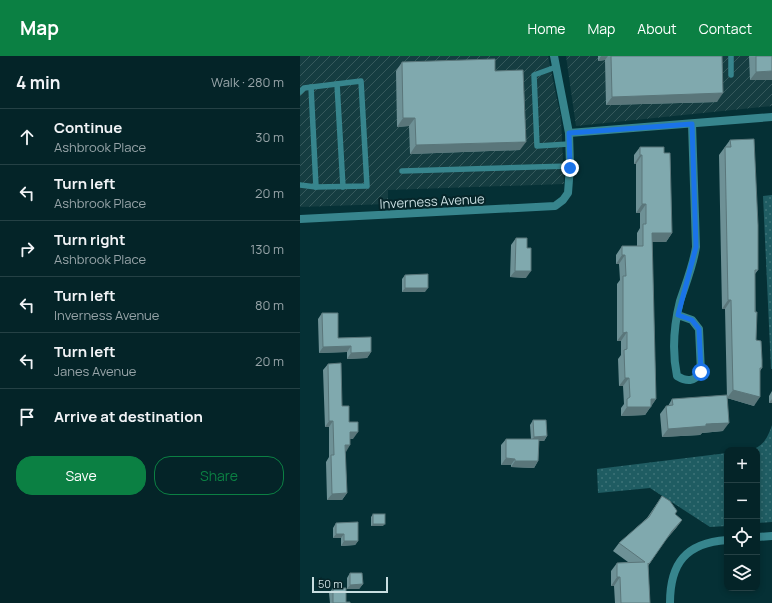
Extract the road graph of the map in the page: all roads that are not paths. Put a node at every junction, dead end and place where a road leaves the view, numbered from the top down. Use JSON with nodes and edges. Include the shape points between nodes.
{"nodes":[{"id":1,"x":554,"y":56,"type":"edge"},
{"id":2,"x":731,"y":56,"type":"edge"},
{"id":3,"x":556,"y":66,"type":"junction"},
{"id":4,"x":731,"y":75,"type":"dead end"},
{"id":5,"x":337,"y":84,"type":"junction"},
{"id":6,"x":311,"y":87,"type":"junction"},
{"id":7,"x":301,"y":88,"type":"edge"},
{"id":8,"x":772,"y":117,"type":"edge"},
{"id":9,"x":692,"y":124,"type":"junction"},
{"id":10,"x":569,"y":133,"type":"junction"},
{"id":11,"x":569,"y":144,"type":"junction"},
{"id":12,"x":570,"y":166,"type":"junction"},
{"id":13,"x":402,"y":171,"type":"dead end"},
{"id":14,"x":300,"y":184,"type":"edge"},
{"id":15,"x":316,"y":187,"type":"junction"},
{"id":16,"x":342,"y":187,"type":"junction"},
{"id":17,"x":300,"y":219,"type":"edge"},
{"id":18,"x":678,"y":315,"type":"junction"},
{"id":19,"x":772,"y":536,"type":"edge"},
{"id":20,"x":760,"y":537,"type":"edge"},
{"id":21,"x":724,"y":540,"type":"edge"},
{"id":22,"x":670,"y":603,"type":"edge"}],
"edges":[{"from":1,"to":3,"type":"street"},
{"from":2,"to":4,"type":"lane"},
{"from":3,"to":10,"type":"street"},
{"from":3,"to":11,"type":"lane","via":[[534,75],[537,146]]},
{"from":5,"to":6,"type":"lane"},
{"from":5,"to":16,"type":"lane"},
{"from":5,"to":16,"type":"lane","via":[[361,81],[367,186]]},
{"from":6,"to":7,"type":"lane"},
{"from":6,"to":15,"type":"lane"},
{"from":8,"to":9,"type":"street"},
{"from":9,"to":10,"type":"street"},
{"from":9,"to":18,"type":"street","via":[[696,247]]},
{"from":10,"to":11,"type":"street"},
{"from":11,"to":12,"type":"street"},
{"from":12,"to":13,"type":"lane"},
{"from":12,"to":17,"type":"street","name":"Inverness Avenue","via":[[568,193],[555,206]]},
{"from":14,"to":15,"type":"lane"},
{"from":15,"to":16,"type":"lane"},
{"from":18,"to":18,"type":"street","via":[[674,341],[675,368],[677,376],[690,381],[697,378],[701,372],[699,329],[692,320]]},
{"from":19,"to":20,"type":"street"},
{"from":21,"to":22,"type":"street","via":[[701,544],[682,558],[671,581]]}]}
